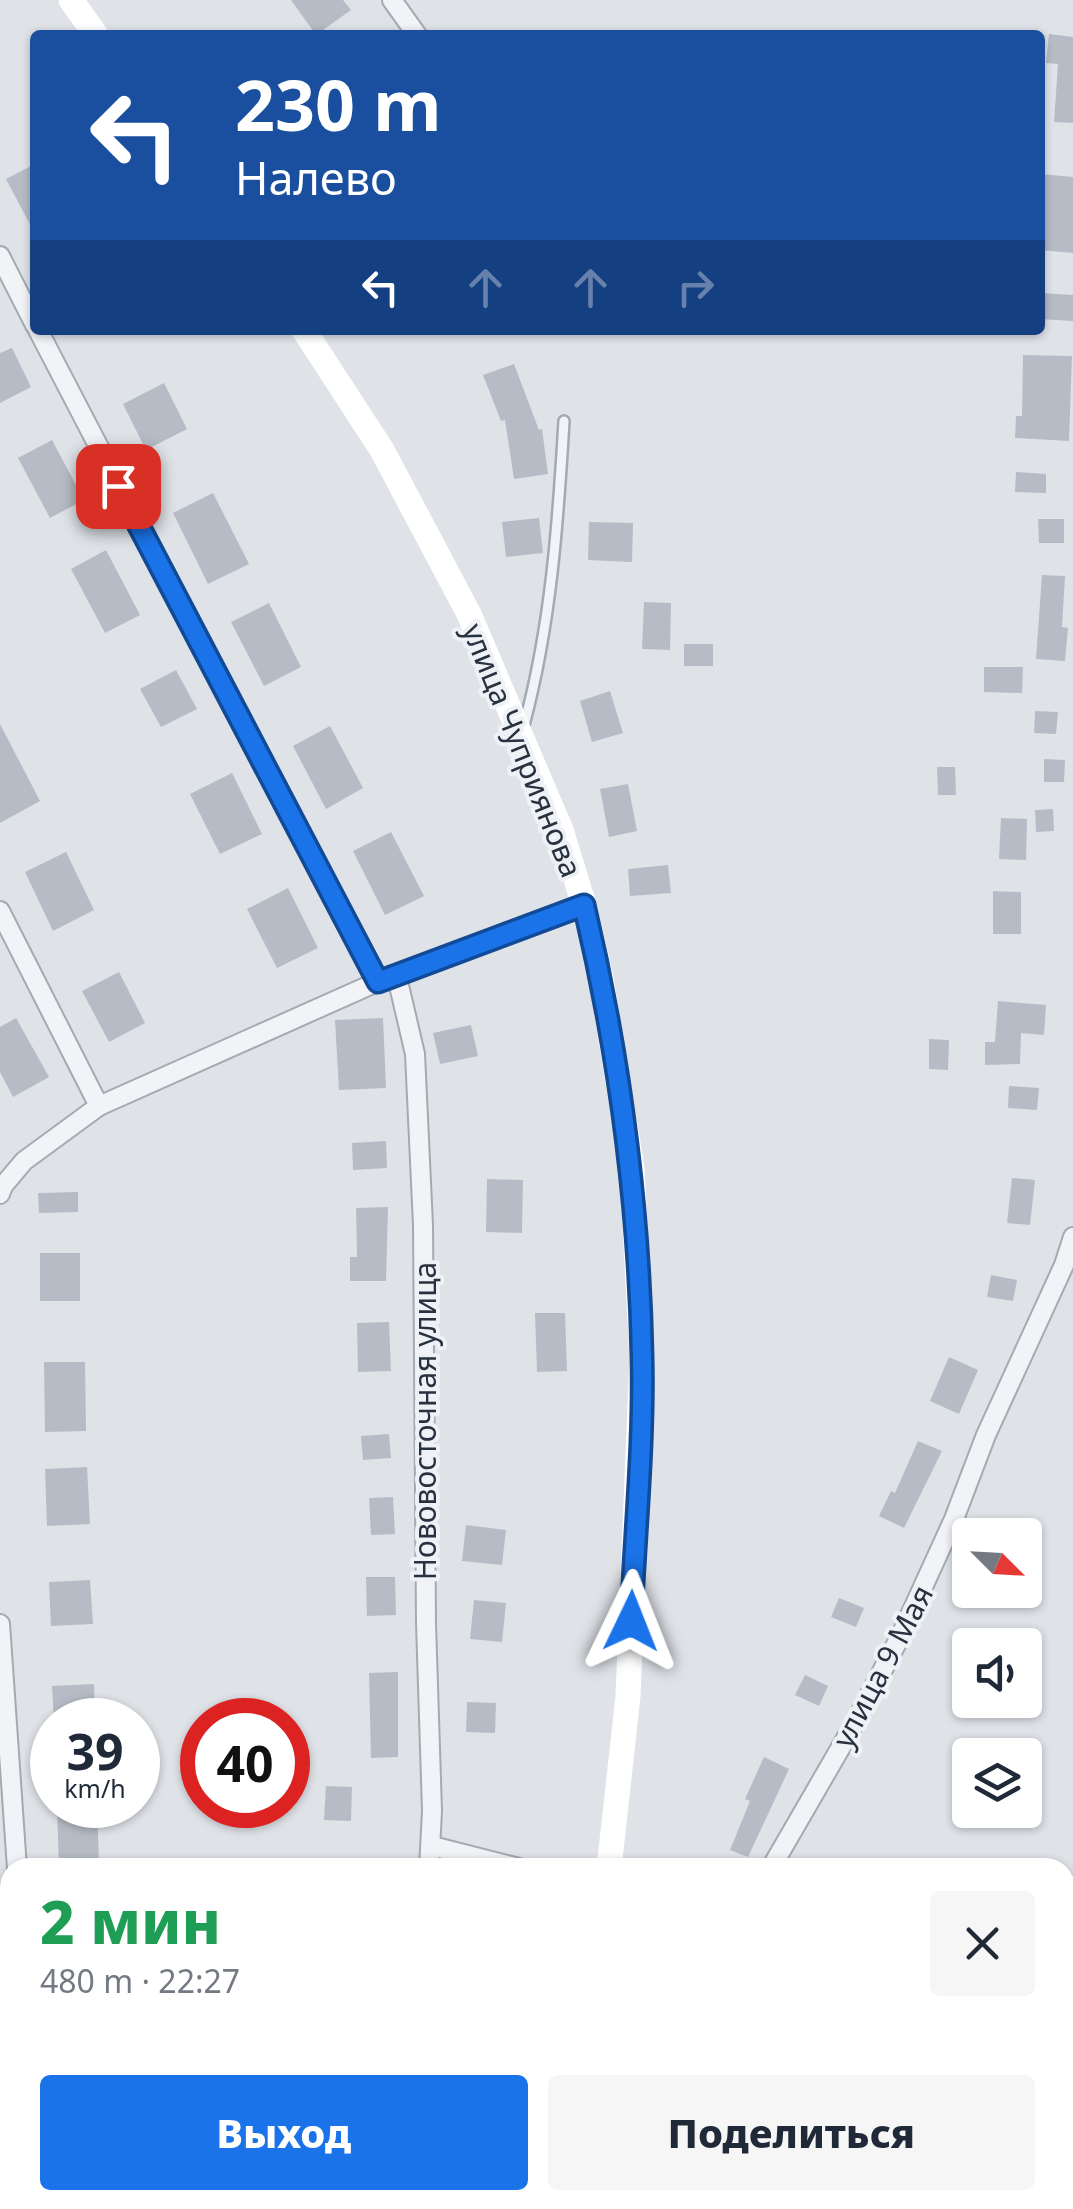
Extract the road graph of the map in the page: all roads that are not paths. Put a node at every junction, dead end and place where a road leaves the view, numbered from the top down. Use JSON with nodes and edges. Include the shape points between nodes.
{"nodes":[{"id":1,"x":72,"y":0,"type":"edge"},
{"id":2,"x":392,"y":0,"type":"edge"},
{"id":3,"x":93,"y":30,"type":"edge"},
{"id":4,"x":413,"y":30,"type":"edge"},
{"id":5,"x":0,"y":256,"type":"edge"},
{"id":6,"x":30,"y":315,"type":"edge"},
{"id":7,"x":40,"y":335,"type":"edge"},
{"id":8,"x":307,"y":335,"type":"edge"},
{"id":9,"x":564,"y":421,"type":"dead end"},
{"id":10,"x":522,"y":734,"type":"junction"},
{"id":11,"x":584,"y":905,"type":"junction"},
{"id":12,"x":0,"y":911,"type":"edge"},
{"id":13,"x":396,"y":977,"type":"junction"},
{"id":14,"x":378,"y":982,"type":"junction"},
{"id":15,"x":98,"y":1106,"type":"junction"},
{"id":16,"x":0,"y":1194,"type":"edge"},
{"id":17,"x":1072,"y":1245,"type":"edge"},
{"id":18,"x":0,"y":1624,"type":"edge"},
{"id":19,"x":432,"y":1846,"type":"junction"},
{"id":20,"x":16,"y":1858,"type":"edge"},
{"id":21,"x":430,"y":1858,"type":"edge"},
{"id":22,"x":479,"y":1858,"type":"edge"},
{"id":23,"x":610,"y":1858,"type":"edge"},
{"id":24,"x":777,"y":1858,"type":"edge"}],
"edges":[{"from":1,"to":3,"type":"street"},
{"from":2,"to":4,"type":"street"},
{"from":5,"to":6,"type":"street"},
{"from":7,"to":14,"type":"street"},
{"from":8,"to":10,"type":"street","name":"улица Чуприянова","via":[[429,535]]},
{"from":9,"to":10,"type":"lane","via":[[556,552]]},
{"from":10,"to":11,"type":"street","name":"улица Чуприянова"},
{"from":11,"to":13,"type":"street"},
{"from":11,"to":23,"type":"street","name":"улица Чуприянова","via":[[632,1168],[642,1358],[628,1696]]},
{"from":12,"to":15,"type":"street"},
{"from":13,"to":14,"type":"street"},
{"from":13,"to":19,"type":"street","name":"Нововосточная улица","via":[[414,1054],[418,1109]]},
{"from":14,"to":15,"type":"street"},
{"from":15,"to":16,"type":"street","via":[[24,1161]]},
{"from":17,"to":24,"type":"street","name":"улица 9 Мая","via":[[901,1635]]},
{"from":18,"to":20,"type":"street"},
{"from":19,"to":21,"type":"street","name":"Нововосточная улица"},
{"from":19,"to":22,"type":"street"}]}
